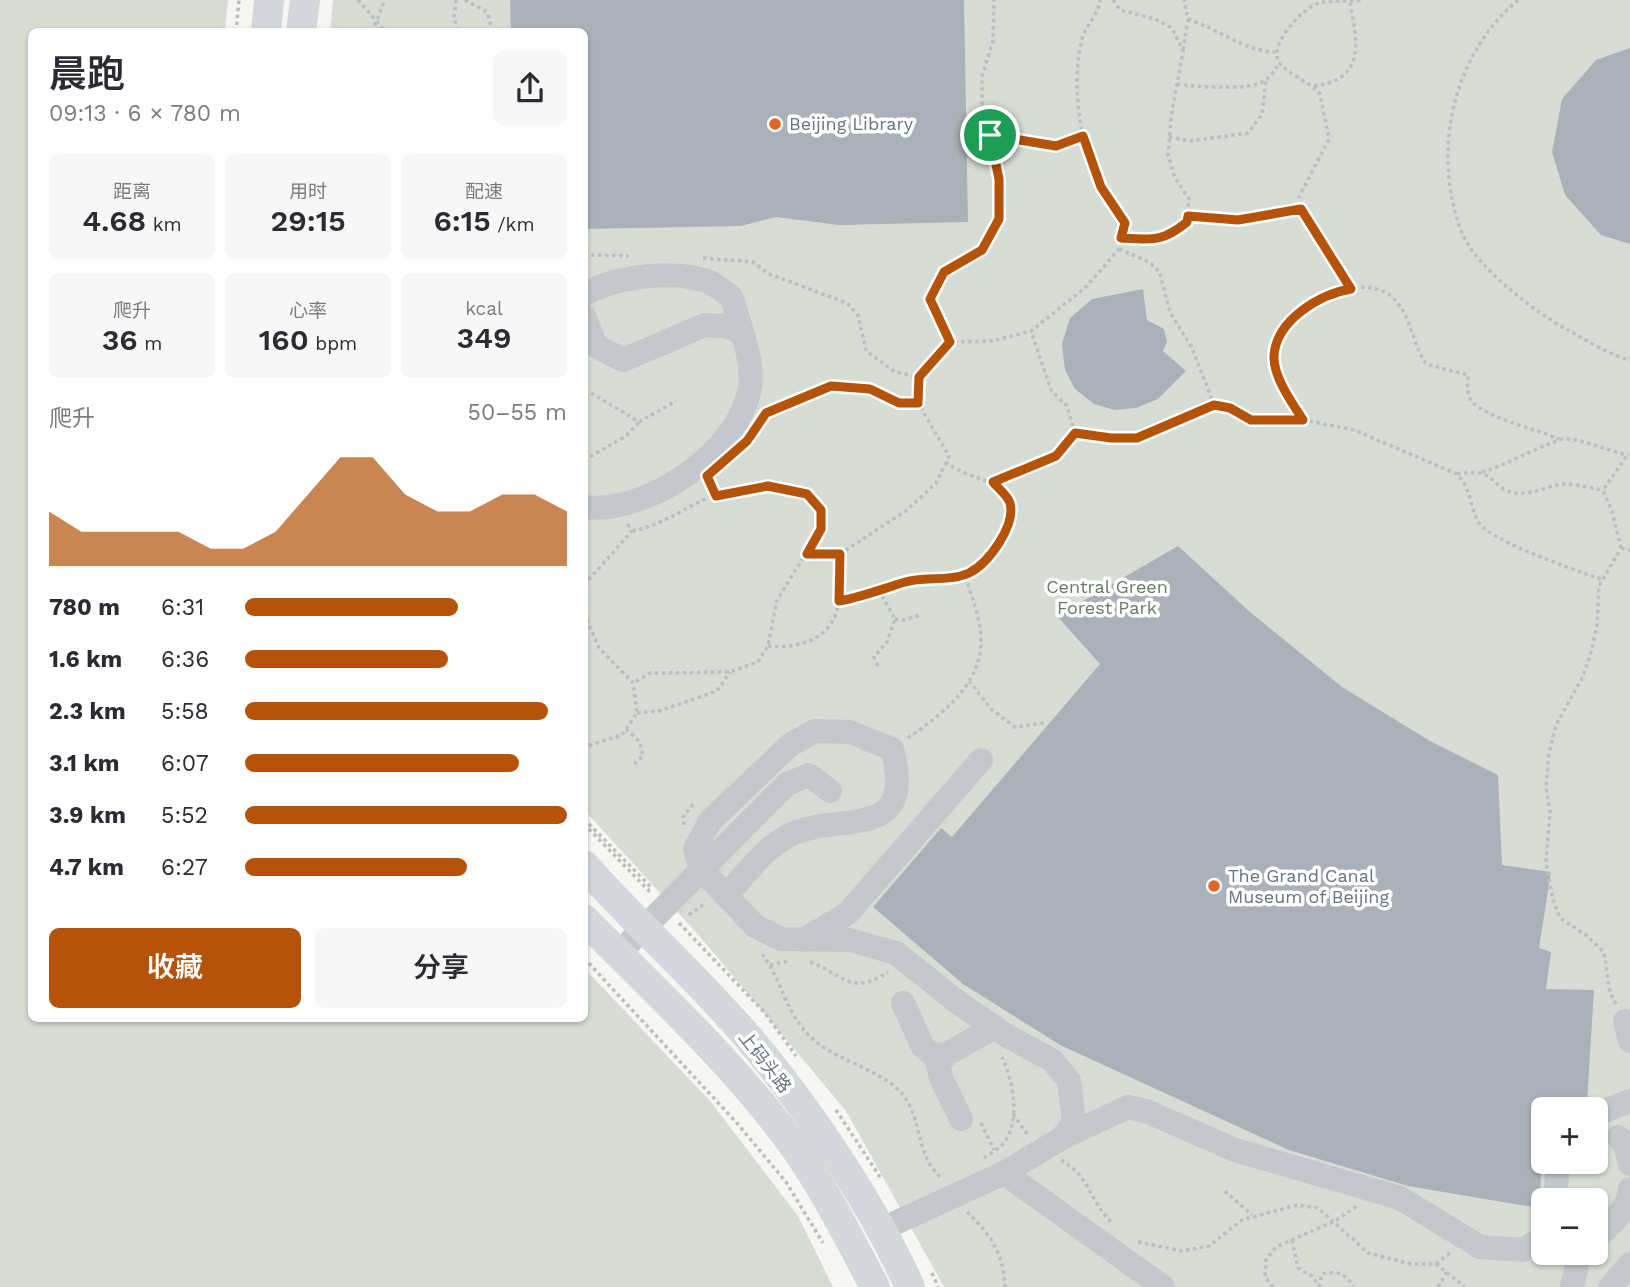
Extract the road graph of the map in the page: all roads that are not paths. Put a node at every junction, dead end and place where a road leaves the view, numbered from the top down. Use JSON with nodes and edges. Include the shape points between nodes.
{"nodes":[{"id":1,"x":268,"y":0,"type":"edge"},
{"id":2,"x":305,"y":0,"type":"edge"},
{"id":3,"x":266,"y":28,"type":"edge"},
{"id":4,"x":302,"y":28,"type":"edge"},
{"id":5,"x":588,"y":293,"type":"edge"},
{"id":6,"x":588,"y":326,"type":"edge"},
{"id":7,"x":741,"y":332,"type":"junction"},
{"id":8,"x":588,"y":508,"type":"edge"},
{"id":9,"x":981,"y":760,"type":"dead end"},
{"id":10,"x":830,"y":791,"type":"dead end"},
{"id":11,"x":588,"y":868,"type":"edge"},
{"id":12,"x":702,"y":869,"type":"junction"},
{"id":13,"x":720,"y":901,"type":"junction"},
{"id":14,"x":588,"y":923,"type":"edge"},
{"id":15,"x":641,"y":928,"type":"junction"},
{"id":16,"x":618,"y":954,"type":"junction"},
{"id":17,"x":803,"y":954,"type":"junction"},
{"id":18,"x":903,"y":1003,"type":"dead end"},
{"id":19,"x":995,"y":1027,"type":"junction"},
{"id":20,"x":947,"y":1054,"type":"junction"},
{"id":21,"x":1630,"y":1101,"type":"edge"},
{"id":22,"x":1608,"y":1109,"type":"edge"},
{"id":23,"x":969,"y":1116,"type":"road end"},
{"id":24,"x":1618,"y":1137,"type":"dead end"},
{"id":25,"x":1052,"y":1144,"type":"junction"},
{"id":26,"x":999,"y":1162,"type":"junction"},
{"id":27,"x":1630,"y":1164,"type":"edge"},
{"id":28,"x":1630,"y":1189,"type":"edge"},
{"id":29,"x":1608,"y":1228,"type":"edge"},
{"id":30,"x":880,"y":1230,"type":"junction"},
{"id":31,"x":1531,"y":1246,"type":"edge"},
{"id":32,"x":1630,"y":1264,"type":"edge"},
{"id":33,"x":1577,"y":1265,"type":"edge"},
{"id":34,"x":875,"y":1287,"type":"edge"},
{"id":35,"x":910,"y":1287,"type":"edge"},
{"id":36,"x":1163,"y":1287,"type":"edge"},
{"id":37,"x":1572,"y":1287,"type":"edge"},
{"id":38,"x":1610,"y":1287,"type":"edge"}],
"edges":[{"from":1,"to":3,"type":"main road"},
{"from":2,"to":4,"type":"main road"},
{"from":5,"to":7,"type":"street","via":[[623,278],[662,276],[709,282],[732,298]]},
{"from":6,"to":7,"type":"street","via":[[596,346],[623,360],[705,325]]},
{"from":7,"to":8,"type":"street","via":[[750,384],[745,410],[725,441],[696,469],[642,498]]},
{"from":9,"to":17,"type":"street","via":[[848,913]]},
{"from":10,"to":12,"type":"street","via":[[809,775],[787,784]]},
{"from":11,"to":15,"type":"main road","name":"上码头路"},
{"from":12,"to":13,"type":"street"},
{"from":12,"to":13,"type":"street","via":[[695,849],[710,821],[790,745],[815,731],[849,732],[892,749],[896,789],[889,808],[871,821],[788,836],[762,856]]},
{"from":12,"to":15,"type":"street"},
{"from":13,"to":17,"type":"street"},
{"from":14,"to":16,"type":"main road","name":"上码头路"},
{"from":15,"to":16,"type":"street"},
{"from":15,"to":30,"type":"main road","name":"上码头路","via":[[752,1042],[826,1143]]},
{"from":16,"to":34,"type":"main road","name":"上码头路","via":[[705,1041],[783,1131],[835,1212]]},
{"from":17,"to":19,"type":"street","via":[[850,940],[897,953]]},
{"from":18,"to":20,"type":"street","via":[[923,1047],[933,1055]]},
{"from":19,"to":20,"type":"street"},
{"from":19,"to":25,"type":"street","via":[[1052,1060],[1069,1082],[1074,1122]]},
{"from":20,"to":23,"type":"street","via":[[938,1065],[941,1078]]},
{"from":21,"to":22,"type":"street"},
{"from":24,"to":27,"type":"street","via":[[1625,1144]]},
{"from":25,"to":26,"type":"street"},
{"from":25,"to":31,"type":"street","via":[[1128,1107],[1235,1150],[1400,1198],[1480,1247],[1523,1251]]},
{"from":26,"to":30,"type":"street","via":[[948,1182]]},
{"from":26,"to":36,"type":"street"},
{"from":28,"to":29,"type":"street","via":[[1629,1198]]},
{"from":30,"to":35,"type":"main road","name":"上码头路"},
{"from":32,"to":38,"type":"street"},
{"from":33,"to":37,"type":"street"}]}
